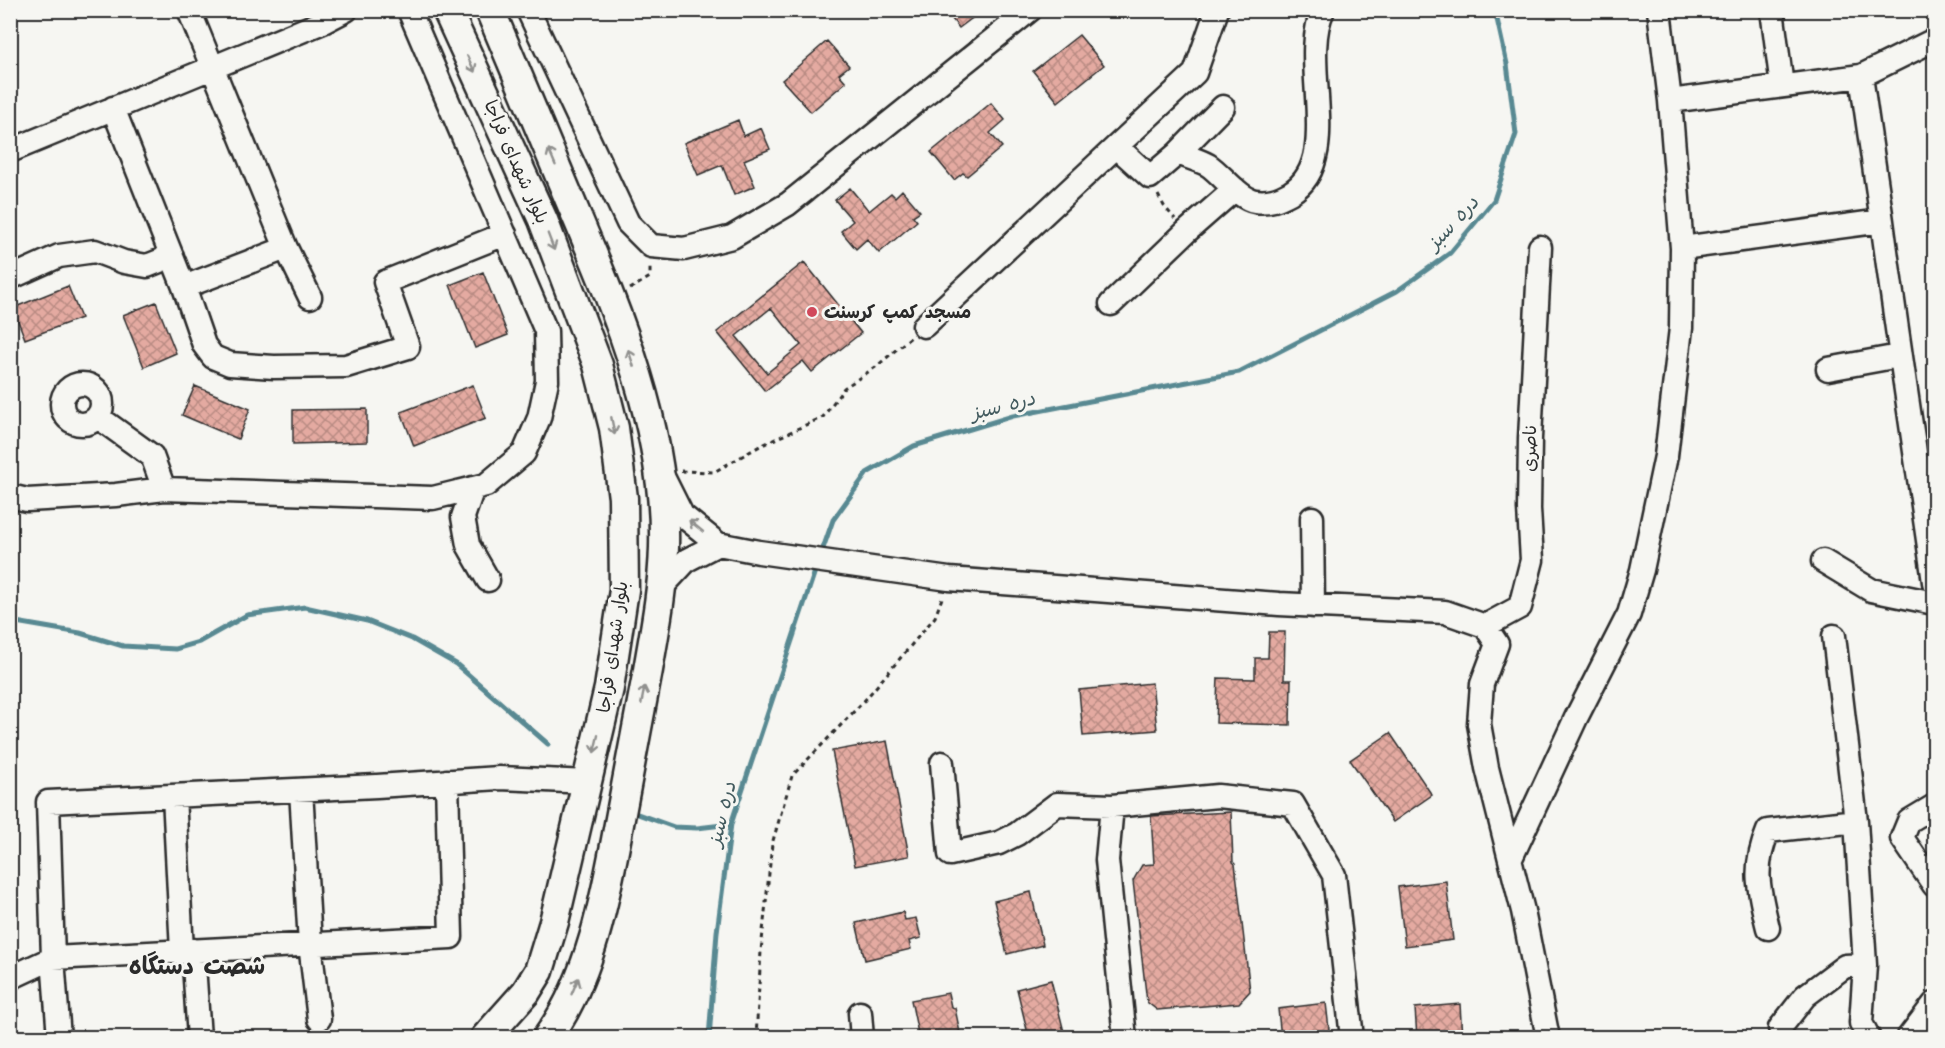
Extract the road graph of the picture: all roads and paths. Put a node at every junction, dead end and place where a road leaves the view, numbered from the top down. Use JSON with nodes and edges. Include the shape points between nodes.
{"nodes":[{"id":1,"x":189,"y":10,"type":"edge"},
{"id":2,"x":345,"y":10,"type":"edge"},
{"id":3,"x":409,"y":10,"type":"edge"},
{"id":4,"x":447,"y":10,"type":"edge"},
{"id":5,"x":490,"y":10,"type":"edge"},
{"id":6,"x":528,"y":10,"type":"edge"},
{"id":7,"x":1030,"y":10,"type":"edge"},
{"id":8,"x":1217,"y":10,"type":"edge"},
{"id":9,"x":1323,"y":10,"type":"edge"},
{"id":10,"x":1659,"y":10,"type":"edge"},
{"id":11,"x":1772,"y":10,"type":"edge"},
{"id":12,"x":1935,"y":40,"type":"edge"},
{"id":13,"x":213,"y":67,"type":"junction"},
{"id":14,"x":1861,"y":76,"type":"junction"},
{"id":15,"x":1782,"y":86,"type":"junction"},
{"id":16,"x":1670,"y":101,"type":"junction"},
{"id":17,"x":1223,"y":106,"type":"dead end"},
{"id":18,"x":113,"y":108,"type":"junction"},
{"id":19,"x":1117,"y":147,"type":"junction"},
{"id":20,"x":10,"y":151,"type":"edge"},
{"id":21,"x":1178,"y":153,"type":"junction"},
{"id":22,"x":1150,"y":177,"type":"junction"},
{"id":23,"x":1235,"y":189,"type":"junction"},
{"id":24,"x":1882,"y":221,"type":"junction"},
{"id":25,"x":1186,"y":232,"type":"junction"},
{"id":26,"x":505,"y":234,"type":"junction"},
{"id":27,"x":651,"y":246,"type":"junction"},
{"id":28,"x":1540,"y":247,"type":"dead end"},
{"id":29,"x":286,"y":248,"type":"junction"},
{"id":30,"x":1682,"y":248,"type":"junction"},
{"id":31,"x":171,"y":256,"type":"junction"},
{"id":32,"x":10,"y":278,"type":"edge"},
{"id":33,"x":184,"y":287,"type":"junction"},
{"id":34,"x":310,"y":297,"type":"dead end"},
{"id":35,"x":611,"y":300,"type":"junction"},
{"id":36,"x":1111,"y":304,"type":"dead end"},
{"id":37,"x":924,"y":326,"type":"joint"},
{"id":38,"x":1899,"y":356,"type":"junction"},
{"id":39,"x":1828,"y":369,"type":"dead end"},
{"id":40,"x":98,"y":417,"type":"dead end"},
{"id":41,"x":660,"y":470,"type":"junction"},
{"id":42,"x":473,"y":488,"type":"junction"},
{"id":43,"x":164,"y":489,"type":"junction"},
{"id":44,"x":10,"y":496,"type":"edge"},
{"id":45,"x":1312,"y":518,"type":"dead end"},
{"id":46,"x":718,"y":544,"type":"junction"},
{"id":47,"x":1823,"y":561,"type":"dead end"},
{"id":48,"x":949,"y":579,"type":"junction"},
{"id":49,"x":488,"y":580,"type":"dead end"},
{"id":50,"x":1935,"y":582,"type":"edge"},
{"id":51,"x":661,"y":588,"type":"junction"},
{"id":52,"x":1935,"y":603,"type":"edge"},
{"id":53,"x":1313,"y":606,"type":"junction"},
{"id":54,"x":1485,"y":626,"type":"junction"},
{"id":55,"x":1834,"y":636,"type":"dead end"},
{"id":56,"x":942,"y":763,"type":"dead end"},
{"id":57,"x":447,"y":781,"type":"junction"},
{"id":58,"x":588,"y":782,"type":"junction"},
{"id":59,"x":301,"y":790,"type":"junction"},
{"id":60,"x":174,"y":796,"type":"junction"},
{"id":61,"x":1112,"y":806,"type":"junction"},
{"id":62,"x":1935,"y":806,"type":"edge"},
{"id":63,"x":1856,"y":821,"type":"junction"},
{"id":64,"x":1511,"y":858,"type":"junction"},
{"id":65,"x":1935,"y":885,"type":"edge"},
{"id":66,"x":1768,"y":928,"type":"dead end"},
{"id":67,"x":310,"y":944,"type":"junction"},
{"id":68,"x":188,"y":950,"type":"junction"},
{"id":69,"x":53,"y":958,"type":"junction"},
{"id":70,"x":1865,"y":965,"type":"junction"},
{"id":71,"x":10,"y":978,"type":"edge"},
{"id":72,"x":1935,"y":1004,"type":"edge"},
{"id":73,"x":860,"y":1013,"type":"dead end"},
{"id":74,"x":319,"y":1019,"type":"dead end"},
{"id":75,"x":1780,"y":1028,"type":"dead end"},
{"id":76,"x":59,"y":1038,"type":"edge"},
{"id":77,"x":199,"y":1038,"type":"edge"},
{"id":78,"x":485,"y":1038,"type":"edge"},
{"id":79,"x":547,"y":1038,"type":"edge"},
{"id":80,"x":756,"y":1038,"type":"edge"},
{"id":81,"x":862,"y":1038,"type":"edge"},
{"id":82,"x":1125,"y":1038,"type":"edge"},
{"id":83,"x":1352,"y":1038,"type":"edge"},
{"id":84,"x":1548,"y":1038,"type":"edge"},
{"id":85,"x":1869,"y":1038,"type":"edge"},
{"id":86,"x":1908,"y":1038,"type":"edge"}],
"edges":[{"from":1,"to":13,"type":"street"},
{"from":2,"to":13,"type":"street"},
{"from":3,"to":26,"type":"street"},
{"from":4,"to":58,"type":"main road","name":"بلوار شهدای فراجا","one_way":true,"via":[[543,220],[598,365],[614,428],[623,498],[624,590],[609,688]]},
{"from":35,"to":5,"type":"main road","name":"بلوار شهدای فراجا","one_way":true},
{"from":6,"to":27,"type":"street","via":[[628,223]]},
{"from":7,"to":27,"type":"street","via":[[788,204],[732,237],[684,249]]},
{"from":8,"to":19,"type":"street","via":[[1195,73]]},
{"from":9,"to":23,"type":"street","via":[[1317,23],[1314,53],[1319,133],[1315,159],[1301,186],[1277,201],[1253,201]]},
{"from":10,"to":16,"type":"street"},
{"from":11,"to":15,"type":"street"},
{"from":12,"to":14,"type":"street"},
{"from":13,"to":18,"type":"street"},
{"from":13,"to":29,"type":"street"},
{"from":14,"to":15,"type":"street"},
{"from":14,"to":24,"type":"street"},
{"from":15,"to":16,"type":"street"},
{"from":16,"to":30,"type":"street"},
{"from":17,"to":21,"type":"street"},
{"from":18,"to":20,"type":"street"},
{"from":18,"to":31,"type":"street"},
{"from":19,"to":22,"type":"street"},
{"from":19,"to":37,"type":"street"},
{"from":21,"to":22,"type":"street"},
{"from":21,"to":23,"type":"street","via":[[1208,165]]},
{"from":22,"to":25,"type":"path","via":[[1164,206]]},
{"from":23,"to":25,"type":"street"},
{"from":24,"to":30,"type":"street"},
{"from":24,"to":38,"type":"street"},
{"from":25,"to":36,"type":"street"},
{"from":26,"to":33,"type":"street","via":[[385,282],[408,347],[346,366],[274,367],[230,364],[213,357],[204,345]]},
{"from":26,"to":42,"type":"street","via":[[546,331],[547,381],[539,418],[524,453],[486,485]]},
{"from":27,"to":35,"type":"path","via":[[650,277]]},
{"from":28,"to":54,"type":"street","name":"ناصری","via":[[1530,438],[1532,561],[1520,607]]},
{"from":29,"to":33,"type":"street"},
{"from":29,"to":34,"type":"street"},
{"from":30,"to":64,"type":"street","via":[[1681,328],[1666,456],[1642,570],[1629,614]]},
{"from":31,"to":32,"type":"street","via":[[147,266],[95,251],[59,256]]},
{"from":31,"to":33,"type":"street"},
{"from":41,"to":35,"type":"main road","name":"بلوار شهدای فراجا","one_way":true,"via":[[646,410]]},
{"from":37,"to":41,"type":"path","via":[[844,388],[823,417],[714,471]]},
{"from":38,"to":39,"type":"street"},
{"from":38,"to":50,"type":"street"},
{"from":40,"to":43,"type":"street","via":[[152,456]]},
{"from":46,"to":41,"type":"street","one_way":true,"via":[[682,515]]},
{"from":41,"to":51,"type":"main road","name":"بلوار شهدای فراجا","via":[[664,546]]},
{"from":42,"to":43,"type":"street","via":[[433,498]]},
{"from":42,"to":49,"type":"street","via":[[463,517],[468,545]]},
{"from":43,"to":44,"type":"street","via":[[27,500]]},
{"from":45,"to":53,"type":"street"},
{"from":46,"to":48,"type":"street"},
{"from":46,"to":51,"type":"street","via":[[687,560]]},
{"from":47,"to":52,"type":"street","via":[[1871,590]]},
{"from":48,"to":53,"type":"street"},
{"from":48,"to":80,"type":"path","via":[[935,617],[864,701],[792,776],[772,844]]},
{"from":79,"to":51,"type":"main road","name":"بلوار شهدای فراجا","one_way":true,"via":[[571,995],[596,928]]},
{"from":53,"to":54,"type":"street","via":[[1444,612]]},
{"from":54,"to":64,"type":"street","via":[[1497,644],[1482,684],[1479,724]]},
{"from":55,"to":63,"type":"street"},
{"from":56,"to":61,"type":"street","via":[[950,854],[999,843],[1057,804]]},
{"from":57,"to":58,"type":"street","via":[[499,778]]},
{"from":57,"to":59,"type":"street"},
{"from":57,"to":67,"type":"street","via":[[452,937]]},
{"from":58,"to":78,"type":"main road","name":"بلوار شهدای فراجا","via":[[539,970],[526,992]]},
{"from":59,"to":60,"type":"street"},
{"from":59,"to":67,"type":"street"},
{"from":60,"to":68,"type":"street"},
{"from":60,"to":69,"type":"street","via":[[48,802]]},
{"from":61,"to":82,"type":"street","via":[[1107,860]]},
{"from":61,"to":83,"type":"street","via":[[1218,796],[1293,804],[1334,875]]},
{"from":62,"to":65,"type":"street","via":[[1909,821],[1902,838]]},
{"from":63,"to":66,"type":"street","via":[[1768,831],[1759,851],[1758,885]]},
{"from":63,"to":70,"type":"street"},
{"from":64,"to":84,"type":"street"},
{"from":67,"to":68,"type":"street"},
{"from":67,"to":74,"type":"street"},
{"from":68,"to":69,"type":"street"},
{"from":68,"to":77,"type":"street"},
{"from":69,"to":71,"type":"street"},
{"from":69,"to":76,"type":"street"},
{"from":70,"to":75,"type":"street","via":[[1845,966],[1805,996]]},
{"from":70,"to":85,"type":"street","via":[[1861,1023]]},
{"from":72,"to":86,"type":"street"},
{"from":73,"to":81,"type":"street"}]}
